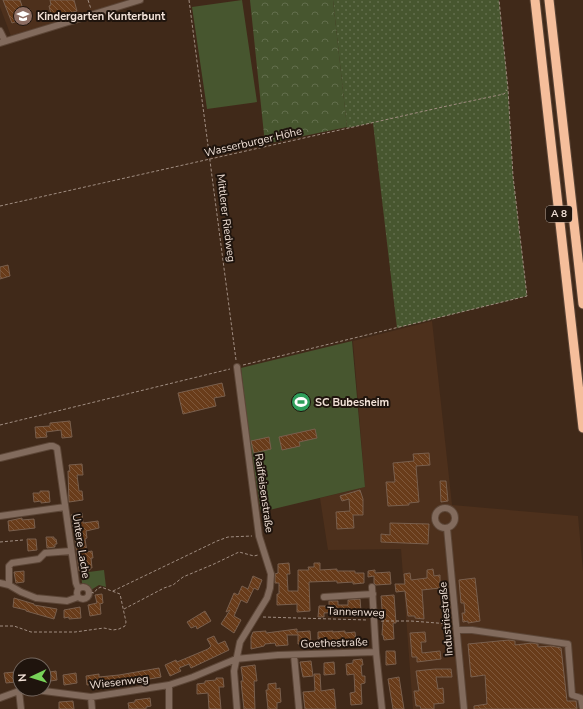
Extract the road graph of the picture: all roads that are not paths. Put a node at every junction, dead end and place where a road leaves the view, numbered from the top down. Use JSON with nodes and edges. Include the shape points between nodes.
{"nodes":[{"id":1,"x":140,"y":0,"type":"edge"},
{"id":2,"x":535,"y":0,"type":"edge"},
{"id":3,"x":549,"y":0,"type":"edge"},
{"id":4,"x":0,"y":31,"type":"edge"},
{"id":5,"x":3,"y":42,"type":"edge"},
{"id":6,"x":583,"y":304,"type":"edge"},
{"id":7,"x":237,"y":367,"type":"road end"},
{"id":8,"x":583,"y":428,"type":"edge"},
{"id":9,"x":0,"y":458,"type":"edge"},
{"id":10,"x":65,"y":508,"type":"junction"},
{"id":11,"x":0,"y":516,"type":"edge"},
{"id":12,"x":447,"y":528,"type":"dead end"},
{"id":13,"x":72,"y":551,"type":"junction"},
{"id":14,"x":0,"y":583,"type":"edge"},
{"id":15,"x":9,"y":585,"type":"junction"},
{"id":16,"x":372,"y":587,"type":"dead end"},
{"id":17,"x":78,"y":588,"type":"junction"},
{"id":18,"x":373,"y":594,"type":"junction"},
{"id":19,"x":78,"y":597,"type":"junction"},
{"id":20,"x":324,"y":597,"type":"dead end"},
{"id":21,"x":456,"y":627,"type":"junction"},
{"id":22,"x":376,"y":652,"type":"junction"},
{"id":23,"x":294,"y":655,"type":"junction"},
{"id":24,"x":236,"y":659,"type":"junction"},
{"id":25,"x":169,"y":686,"type":"junction"},
{"id":26,"x":52,"y":692,"type":"edge"},
{"id":27,"x":12,"y":693,"type":"edge"},
{"id":28,"x":19,"y":697,"type":"edge"},
{"id":29,"x":91,"y":697,"type":"junction"},
{"id":30,"x":0,"y":698,"type":"edge"},
{"id":31,"x":21,"y":709,"type":"edge"},
{"id":32,"x":92,"y":709,"type":"edge"},
{"id":33,"x":169,"y":709,"type":"edge"},
{"id":34,"x":237,"y":709,"type":"edge"},
{"id":35,"x":299,"y":709,"type":"edge"},
{"id":36,"x":382,"y":709,"type":"edge"},
{"id":37,"x":464,"y":709,"type":"edge"},
{"id":38,"x":583,"y":709,"type":"edge"}],
"edges":[{"from":1,"to":5,"type":"street"},
{"from":2,"to":8,"type":"highway","number":"A 8"},
{"from":3,"to":6,"type":"highway","number":"A 8"},
{"from":4,"to":5,"type":"street"},
{"from":7,"to":24,"type":"street","name":"Raiffeisenstraße","via":[[259,536],[271,574],[267,598],[240,642]]},
{"from":9,"to":10,"type":"street","name":"Untere Lache","via":[[50,446],[57,448]]},
{"from":10,"to":11,"type":"street"},
{"from":10,"to":13,"type":"street","name":"Untere Lache"},
{"from":12,"to":21,"type":"street","name":"Industriestraße"},
{"from":13,"to":15,"type":"street","via":[[45,553],[39,559],[12,563],[9,566]]},
{"from":13,"to":17,"type":"street","name":"Untere Lache"},
{"from":14,"to":15,"type":"street","name":"Untere Lache"},
{"from":15,"to":19,"type":"street","name":"Untere Lache","via":[[36,598],[67,601]]},
{"from":16,"to":18,"type":"street"},
{"from":17,"to":19,"type":"street","name":"Untere Lache"},
{"from":17,"to":19,"type":"street","name":"Untere Lache","via":[[86,587],[90,592],[86,599]]},
{"from":18,"to":20,"type":"street"},
{"from":18,"to":22,"type":"street"},
{"from":21,"to":37,"type":"street","name":"Industriestraße"},
{"from":21,"to":38,"type":"street","via":[[568,644],[572,695],[581,698]]},
{"from":22,"to":23,"type":"street","name":"Goethestraße"},
{"from":22,"to":36,"type":"street","name":"Goethestraße"},
{"from":23,"to":24,"type":"street","name":"Goethestraße"},
{"from":23,"to":35,"type":"street"},
{"from":24,"to":25,"type":"street","name":"Wiesenweg"},
{"from":24,"to":34,"type":"street","name":"Raiffeisenstraße","via":[[234,671]]},
{"from":25,"to":29,"type":"street","name":"Wiesenweg"},
{"from":25,"to":33,"type":"street"},
{"from":26,"to":29,"type":"street","name":"Wiesenweg"},
{"from":27,"to":30,"type":"street","name":"Wiesenweg"},
{"from":28,"to":31,"type":"street"},
{"from":29,"to":32,"type":"street"}]}
